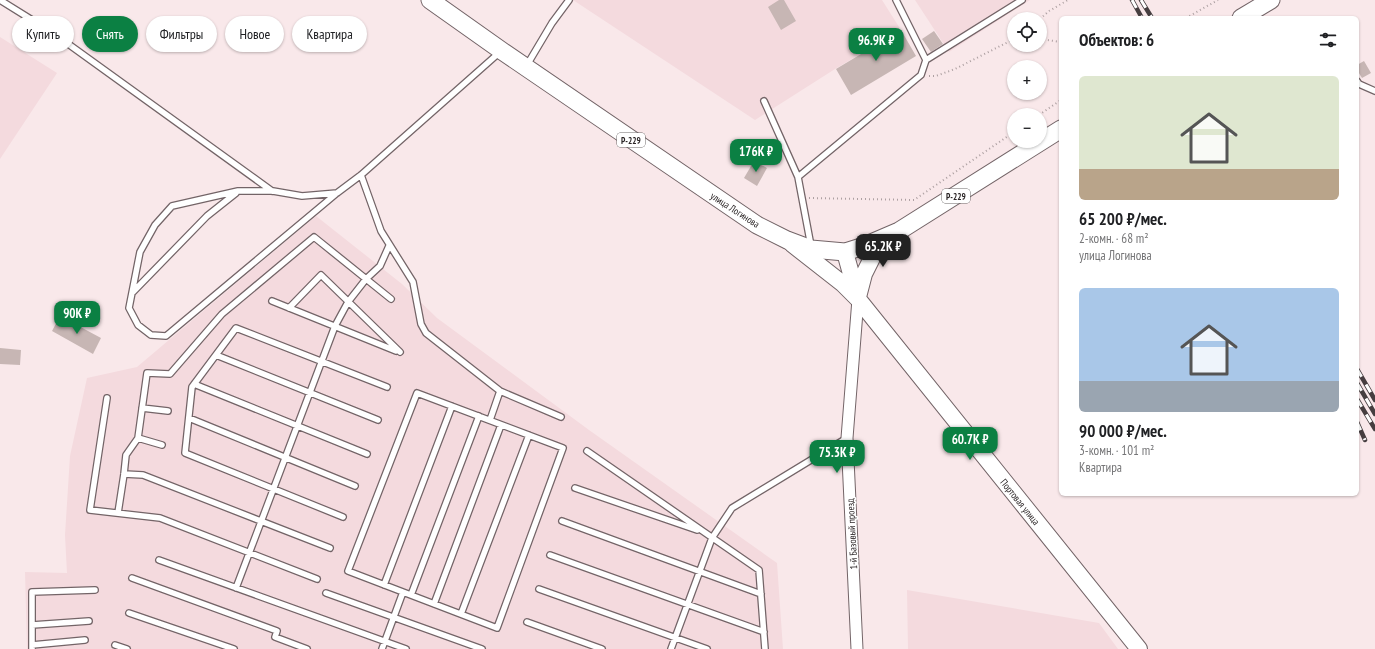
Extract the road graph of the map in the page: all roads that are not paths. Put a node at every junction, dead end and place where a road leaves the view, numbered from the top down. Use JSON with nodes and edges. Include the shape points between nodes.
{"nodes":[{"id":1,"x":0,"y":0,"type":"edge"},
{"id":2,"x":430,"y":0,"type":"edge"},
{"id":3,"x":569,"y":0,"type":"edge"},
{"id":4,"x":896,"y":0,"type":"edge"},
{"id":5,"x":1022,"y":0,"type":"edge"},
{"id":6,"x":1271,"y":0,"type":"edge"},
{"id":7,"x":1244,"y":16,"type":"edge"},
{"id":8,"x":502,"y":51,"type":"junction"},
{"id":9,"x":926,"y":60,"type":"junction"},
{"id":10,"x":526,"y":67,"type":"junction"},
{"id":11,"x":1359,"y":84,"type":"edge"},
{"id":12,"x":1375,"y":91,"type":"edge"},
{"id":13,"x":764,"y":101,"type":"dead end"},
{"id":14,"x":1059,"y":130,"type":"edge"},
{"id":15,"x":361,"y":175,"type":"junction"},
{"id":16,"x":798,"y":177,"type":"junction"},
{"id":17,"x":238,"y":191,"type":"junction"},
{"id":18,"x":272,"y":191,"type":"junction"},
{"id":19,"x":337,"y":193,"type":"junction"},
{"id":20,"x":899,"y":231,"type":"junction"},
{"id":21,"x":787,"y":240,"type":"junction"},
{"id":22,"x":389,"y":246,"type":"junction"},
{"id":23,"x":811,"y":249,"type":"junction"},
{"id":24,"x":845,"y":252,"type":"junction"},
{"id":25,"x":366,"y":279,"type":"junction"},
{"id":26,"x":132,"y":293,"type":"junction"},
{"id":27,"x":391,"y":299,"type":"dead end"},
{"id":28,"x":858,"y":299,"type":"junction"},
{"id":29,"x":272,"y":301,"type":"dead end"},
{"id":30,"x":348,"y":302,"type":"junction"},
{"id":31,"x":289,"y":308,"type":"junction"},
{"id":32,"x":335,"y":326,"type":"junction"},
{"id":33,"x":216,"y":355,"type":"junction"},
{"id":34,"x":322,"y":362,"type":"junction"},
{"id":35,"x":194,"y":384,"type":"junction"},
{"id":36,"x":387,"y":387,"type":"dead end"},
{"id":37,"x":500,"y":391,"type":"junction"},
{"id":38,"x":310,"y":393,"type":"junction"},
{"id":39,"x":107,"y":398,"type":"dead end"},
{"id":40,"x":452,"y":406,"type":"junction"},
{"id":41,"x":142,"y":408,"type":"junction"},
{"id":42,"x":168,"y":411,"type":"dead end"},
{"id":43,"x":479,"y":416,"type":"junction"},
{"id":44,"x":561,"y":417,"type":"dead end"},
{"id":45,"x":189,"y":418,"type":"junction"},
{"id":46,"x":378,"y":420,"type":"dead end"},
{"id":47,"x":490,"y":420,"type":"junction"},
{"id":48,"x":501,"y":425,"type":"junction"},
{"id":49,"x":297,"y":426,"type":"junction"},
{"id":50,"x":529,"y":435,"type":"junction"},
{"id":51,"x":138,"y":438,"type":"junction"},
{"id":52,"x":847,"y":438,"type":"junction"},
{"id":53,"x":162,"y":444,"type":"dead end"},
{"id":54,"x":587,"y":451,"type":"dead end"},
{"id":55,"x":367,"y":454,"type":"dead end"},
{"id":56,"x":285,"y":457,"type":"junction"},
{"id":57,"x":124,"y":474,"type":"junction"},
{"id":58,"x":355,"y":486,"type":"dead end"},
{"id":59,"x":575,"y":488,"type":"dead end"},
{"id":60,"x":274,"y":489,"type":"junction"},
{"id":61,"x":118,"y":513,"type":"junction"},
{"id":62,"x":343,"y":517,"type":"dead end"},
{"id":63,"x":261,"y":521,"type":"junction"},
{"id":64,"x":562,"y":521,"type":"dead end"},
{"id":65,"x":705,"y":533,"type":"junction"},
{"id":66,"x":712,"y":538,"type":"junction"},
{"id":67,"x":330,"y":548,"type":"dead end"},
{"id":68,"x":249,"y":552,"type":"junction"},
{"id":69,"x":550,"y":555,"type":"dead end"},
{"id":70,"x":159,"y":560,"type":"dead end"},
{"id":71,"x":699,"y":571,"type":"junction"},
{"id":72,"x":132,"y":578,"type":"dead end"},
{"id":73,"x":317,"y":579,"type":"dead end"},
{"id":74,"x":384,"y":585,"type":"junction"},
{"id":75,"x":236,"y":588,"type":"junction"},
{"id":76,"x":539,"y":589,"type":"dead end"},
{"id":77,"x":95,"y":590,"type":"dead end"},
{"id":78,"x":403,"y":592,"type":"junction"},
{"id":79,"x":326,"y":593,"type":"dead end"},
{"id":80,"x":761,"y":594,"type":"junction"},
{"id":81,"x":411,"y":595,"type":"junction"},
{"id":82,"x":434,"y":604,"type":"junction"},
{"id":83,"x":687,"y":604,"type":"junction"},
{"id":84,"x":129,"y":613,"type":"dead end"},
{"id":85,"x":461,"y":614,"type":"junction"},
{"id":86,"x":394,"y":617,"type":"junction"},
{"id":87,"x":89,"y":621,"type":"dead end"},
{"id":88,"x":528,"y":622,"type":"dead end"},
{"id":89,"x":32,"y":624,"type":"junction"},
{"id":90,"x":764,"y":632,"type":"junction"},
{"id":91,"x":675,"y":638,"type":"junction"},
{"id":92,"x":85,"y":640,"type":"dead end"},
{"id":93,"x":385,"y":642,"type":"junction"},
{"id":94,"x":115,"y":645,"type":"dead end"},
{"id":95,"x":32,"y":647,"type":"edge"},
{"id":96,"x":127,"y":649,"type":"edge"},
{"id":97,"x":234,"y":649,"type":"edge"},
{"id":98,"x":307,"y":649,"type":"edge"},
{"id":99,"x":382,"y":649,"type":"edge"},
{"id":100,"x":406,"y":649,"type":"edge"},
{"id":101,"x":482,"y":649,"type":"edge"},
{"id":102,"x":602,"y":649,"type":"edge"},
{"id":103,"x":671,"y":649,"type":"edge"},
{"id":104,"x":707,"y":649,"type":"edge"},
{"id":105,"x":765,"y":649,"type":"edge"},
{"id":106,"x":857,"y":649,"type":"edge"},
{"id":107,"x":1138,"y":649,"type":"edge"}],
"edges":[{"from":1,"to":18,"type":"lane","via":[[53,33]]},
{"from":2,"to":8,"type":"main road","name":"улица Логинова","number":"Р-229"},
{"from":3,"to":10,"type":"lane"},
{"from":4,"to":9,"type":"lane"},
{"from":5,"to":9,"type":"lane"},
{"from":6,"to":7,"type":"main road"},
{"from":8,"to":10,"type":"main road","name":"улица Логинова","number":"Р-229"},
{"from":8,"to":15,"type":"lane"},
{"from":9,"to":16,"type":"lane","via":[[921,75]]},
{"from":10,"to":21,"type":"main road","name":"улица Логинова","number":"Р-229","via":[[757,225]]},
{"from":11,"to":12,"type":"lane"},
{"from":13,"to":16,"type":"lane"},
{"from":14,"to":20,"type":"main road","name":"улица Логинова","number":"Р-229"},
{"from":15,"to":19,"type":"lane"},
{"from":15,"to":22,"type":"lane"},
{"from":16,"to":23,"type":"lane"},
{"from":17,"to":18,"type":"lane"},
{"from":17,"to":26,"type":"lane","via":[[207,216]]},
{"from":17,"to":26,"type":"lane","via":[[172,206],[155,225],[140,252]]},
{"from":18,"to":19,"type":"lane","via":[[302,196]]},
{"from":19,"to":26,"type":"lane","via":[[166,336],[151,335],[138,325],[130,308]]},
{"from":20,"to":24,"type":"main road","name":"улица Логинова","number":"Р-229"},
{"from":20,"to":28,"type":"street","via":[[874,254],[864,274]]},
{"from":21,"to":23,"type":"main road","name":"улица Логинова","number":"Р-229"},
{"from":21,"to":28,"type":"street"},
{"from":22,"to":25,"type":"lane","via":[[380,266]]},
{"from":22,"to":37,"type":"lane","via":[[413,282],[421,324],[426,333]]},
{"from":23,"to":24,"type":"main road","name":"улица Логинова","number":"Р-229"},
{"from":24,"to":28,"type":"street","name":"Портовая улица"},
{"from":25,"to":27,"type":"lane"},
{"from":25,"to":30,"type":"lane"},
{"from":25,"to":41,"type":"lane","via":[[314,237],[222,314],[170,374],[147,373]]},
{"from":28,"to":52,"type":"street","name":"1-й Базовый проезд"},
{"from":28,"to":107,"type":"street","name":"Портовая улица"},
{"from":29,"to":31,"type":"lane"},
{"from":30,"to":31,"type":"lane","via":[[321,275]]},
{"from":30,"to":32,"type":"lane"},
{"from":30,"to":32,"type":"lane","via":[[400,352]]},
{"from":31,"to":32,"type":"lane"},
{"from":32,"to":34,"type":"lane"},
{"from":33,"to":34,"type":"lane","via":[[236,328]]},
{"from":33,"to":35,"type":"lane"},
{"from":33,"to":38,"type":"lane"},
{"from":34,"to":36,"type":"lane"},
{"from":34,"to":38,"type":"lane"},
{"from":35,"to":45,"type":"lane"},
{"from":35,"to":49,"type":"lane"},
{"from":37,"to":44,"type":"lane"},
{"from":37,"to":47,"type":"lane"},
{"from":38,"to":46,"type":"lane"},
{"from":38,"to":49,"type":"lane"},
{"from":39,"to":61,"type":"lane","via":[[90,510]]},
{"from":40,"to":43,"type":"lane"},
{"from":40,"to":74,"type":"lane"},
{"from":40,"to":74,"type":"lane","via":[[417,393],[348,571]]},
{"from":41,"to":42,"type":"lane"},
{"from":41,"to":51,"type":"lane"},
{"from":43,"to":47,"type":"lane"},
{"from":43,"to":81,"type":"lane"},
{"from":45,"to":56,"type":"lane"},
{"from":45,"to":60,"type":"lane","via":[[185,453]]},
{"from":47,"to":48,"type":"lane"},
{"from":48,"to":50,"type":"lane"},
{"from":48,"to":82,"type":"lane"},
{"from":49,"to":55,"type":"lane"},
{"from":49,"to":56,"type":"lane"},
{"from":50,"to":85,"type":"lane"},
{"from":50,"to":85,"type":"lane","via":[[563,448],[496,628]]},
{"from":51,"to":53,"type":"lane"},
{"from":51,"to":57,"type":"lane","via":[[126,455]]},
{"from":52,"to":66,"type":"lane","via":[[732,508]]},
{"from":52,"to":106,"type":"street","name":"1-й Базовый проезд"},
{"from":54,"to":65,"type":"lane"},
{"from":56,"to":58,"type":"lane"},
{"from":56,"to":60,"type":"lane"},
{"from":57,"to":61,"type":"lane"},
{"from":57,"to":63,"type":"lane","via":[[143,475]]},
{"from":59,"to":65,"type":"lane"},
{"from":60,"to":62,"type":"lane"},
{"from":60,"to":63,"type":"lane"},
{"from":61,"to":68,"type":"lane","via":[[160,518]]},
{"from":63,"to":67,"type":"lane"},
{"from":63,"to":68,"type":"lane"},
{"from":64,"to":71,"type":"lane"},
{"from":65,"to":66,"type":"lane"},
{"from":66,"to":71,"type":"lane"},
{"from":66,"to":80,"type":"lane","via":[[759,570]]},
{"from":68,"to":73,"type":"lane"},
{"from":68,"to":75,"type":"lane"},
{"from":69,"to":83,"type":"lane"},
{"from":70,"to":75,"type":"lane"},
{"from":71,"to":80,"type":"lane"},
{"from":71,"to":83,"type":"lane"},
{"from":72,"to":98,"type":"lane","via":[[277,631],[275,636]]},
{"from":74,"to":78,"type":"lane"},
{"from":75,"to":93,"type":"lane"},
{"from":76,"to":91,"type":"lane"},
{"from":77,"to":89,"type":"lane","via":[[32,592]]},
{"from":78,"to":81,"type":"lane"},
{"from":78,"to":86,"type":"lane"},
{"from":79,"to":86,"type":"lane"},
{"from":80,"to":90,"type":"lane"},
{"from":81,"to":82,"type":"lane"},
{"from":82,"to":85,"type":"lane"},
{"from":83,"to":90,"type":"lane"},
{"from":83,"to":91,"type":"lane"},
{"from":84,"to":97,"type":"lane"},
{"from":86,"to":93,"type":"lane"},
{"from":86,"to":101,"type":"lane"},
{"from":87,"to":89,"type":"lane"},
{"from":88,"to":102,"type":"lane"},
{"from":89,"to":95,"type":"lane"},
{"from":90,"to":105,"type":"lane"},
{"from":91,"to":103,"type":"lane"},
{"from":91,"to":104,"type":"lane"},
{"from":92,"to":95,"type":"lane"},
{"from":93,"to":99,"type":"lane"},
{"from":93,"to":100,"type":"lane"},
{"from":94,"to":96,"type":"lane"}]}
